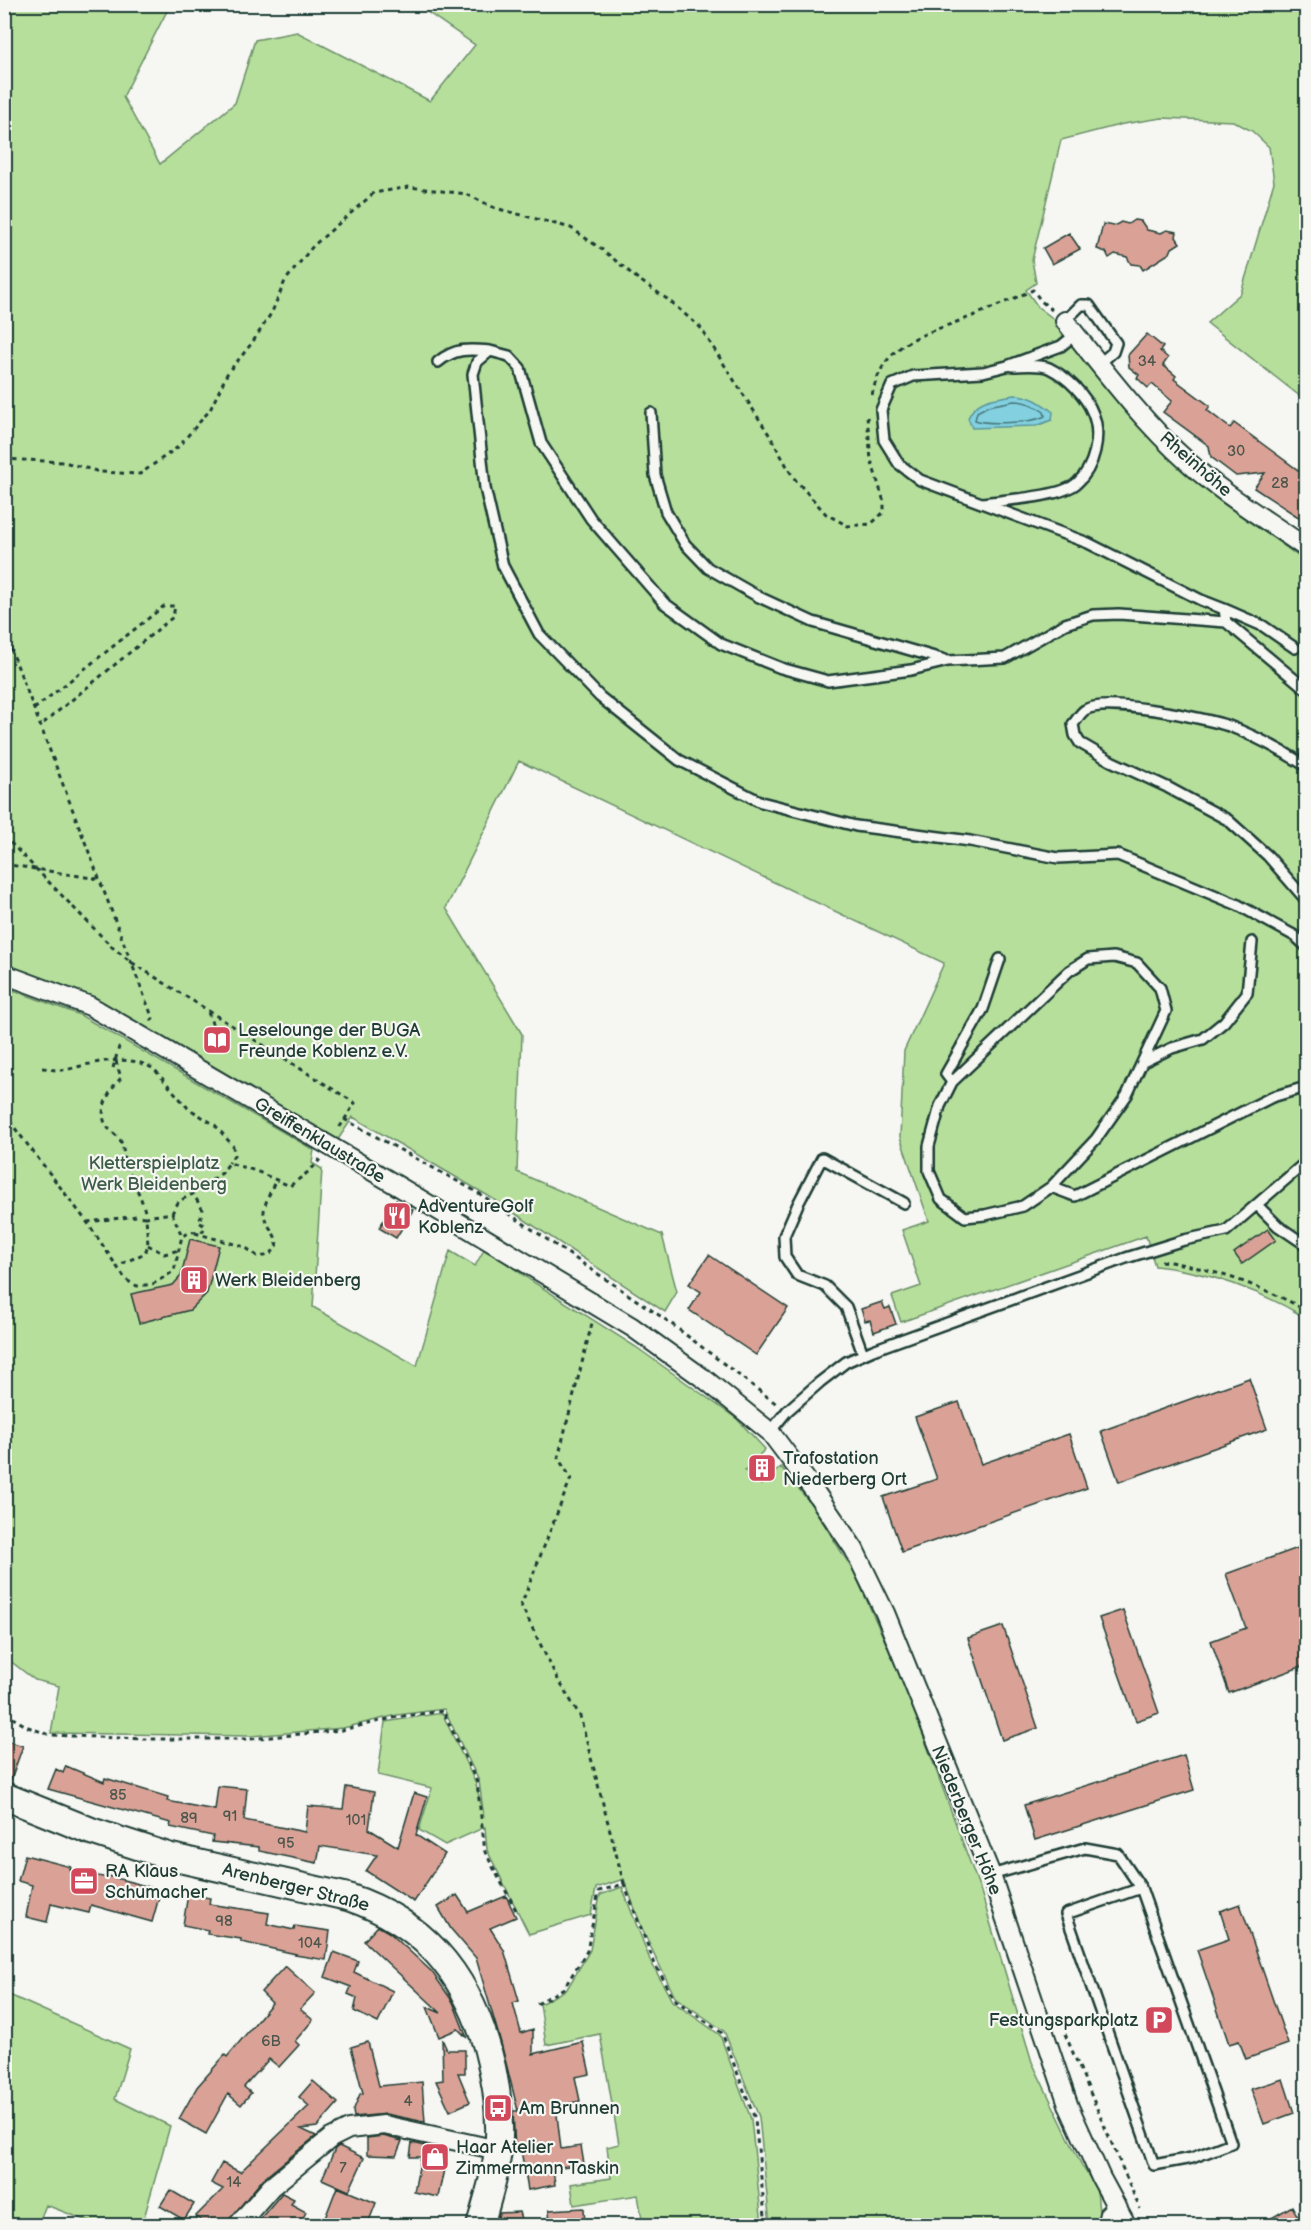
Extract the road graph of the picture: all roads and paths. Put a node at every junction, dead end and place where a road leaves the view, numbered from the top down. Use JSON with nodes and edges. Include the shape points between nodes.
{"nodes":[{"id":1,"x":1070,"y":328,"type":"junction"},
{"id":2,"x":490,"y":351,"type":"junction"},
{"id":3,"x":438,"y":362,"type":"dead end"},
{"id":4,"x":1099,"y":364,"type":"junction"},
{"id":5,"x":1007,"y":366,"type":"junction"},
{"id":6,"x":651,"y":413,"type":"dead end"},
{"id":7,"x":4,"y":459,"type":"edge"},
{"id":8,"x":981,"y":503,"type":"junction"},
{"id":9,"x":848,"y":526,"type":"dead end"},
{"id":10,"x":1306,"y":548,"type":"edge"},
{"id":11,"x":1224,"y":609,"type":"junction"},
{"id":12,"x":1226,"y":622,"type":"junction"},
{"id":13,"x":4,"y":631,"type":"edge"},
{"id":14,"x":1295,"y":648,"type":"dead end"},
{"id":15,"x":948,"y":661,"type":"junction"},
{"id":16,"x":1306,"y":689,"type":"edge"},
{"id":17,"x":34,"y":709,"type":"junction"},
{"id":18,"x":40,"y":726,"type":"junction"},
{"id":19,"x":1306,"y":766,"type":"edge"},
{"id":20,"x":4,"y":836,"type":"edge"},
{"id":21,"x":4,"y":864,"type":"edge"},
{"id":22,"x":36,"y":869,"type":"junction"},
{"id":23,"x":98,"y":879,"type":"junction"},
{"id":24,"x":1306,"y":900,"type":"edge"},
{"id":25,"x":1252,"y":942,"type":"dead end"},
{"id":26,"x":1306,"y":946,"type":"edge"},
{"id":27,"x":1000,"y":960,"type":"dead end"},
{"id":28,"x":131,"y":962,"type":"junction"},
{"id":29,"x":4,"y":974,"type":"edge"},
{"id":30,"x":207,"y":1010,"type":"junction"},
{"id":31,"x":153,"y":1019,"type":"dead end"},
{"id":32,"x":214,"y":1032,"type":"dead end"},
{"id":33,"x":125,"y":1044,"type":"dead end"},
{"id":34,"x":116,"y":1061,"type":"junction"},
{"id":35,"x":1143,"y":1062,"type":"junction"},
{"id":36,"x":42,"y":1068,"type":"dead end"},
{"id":37,"x":113,"y":1068,"type":"dead end"},
{"id":38,"x":952,"y":1082,"type":"junction"},
{"id":39,"x":1306,"y":1087,"type":"edge"},
{"id":40,"x":4,"y":1114,"type":"edge"},
{"id":41,"x":344,"y":1119,"type":"junction"},
{"id":42,"x":328,"y":1146,"type":"junction"},
{"id":43,"x":1306,"y":1162,"type":"edge"},
{"id":44,"x":230,"y":1163,"type":"junction"},
{"id":45,"x":275,"y":1180,"type":"junction"},
{"id":46,"x":1050,"y":1187,"type":"junction"},
{"id":47,"x":193,"y":1194,"type":"junction"},
{"id":48,"x":904,"y":1203,"type":"dead end"},
{"id":49,"x":1257,"y":1205,"type":"junction"},
{"id":50,"x":172,"y":1213,"type":"junction"},
{"id":51,"x":146,"y":1217,"type":"junction"},
{"id":52,"x":87,"y":1222,"type":"junction"},
{"id":53,"x":192,"y":1232,"type":"junction"},
{"id":54,"x":182,"y":1236,"type":"junction"},
{"id":55,"x":148,"y":1245,"type":"junction"},
{"id":56,"x":1306,"y":1245,"type":"edge"},
{"id":57,"x":179,"y":1250,"type":"junction"},
{"id":58,"x":1159,"y":1261,"type":"dead end"},
{"id":59,"x":117,"y":1266,"type":"junction"},
{"id":60,"x":603,"y":1277,"type":"junction"},
{"id":61,"x":596,"y":1307,"type":"junction"},
{"id":62,"x":1306,"y":1311,"type":"edge"},
{"id":63,"x":863,"y":1354,"type":"junction"},
{"id":64,"x":787,"y":1411,"type":"junction"},
{"id":65,"x":770,"y":1432,"type":"junction"},
{"id":66,"x":4,"y":1713,"type":"edge"},
{"id":67,"x":4,"y":1797,"type":"edge"},
{"id":68,"x":991,"y":1875,"type":"junction"},
{"id":69,"x":624,"y":1884,"type":"junction"},
{"id":70,"x":1141,"y":1888,"type":"junction"},
{"id":71,"x":517,"y":1912,"type":"dead end"},
{"id":72,"x":537,"y":2004,"type":"dead end"},
{"id":73,"x":498,"y":2150,"type":"junction"},
{"id":74,"x":1118,"y":2208,"type":"junction"},
{"id":75,"x":237,"y":2226,"type":"edge"},
{"id":76,"x":480,"y":2226,"type":"edge"},
{"id":77,"x":766,"y":2226,"type":"edge"},
{"id":78,"x":1106,"y":2226,"type":"edge"},
{"id":79,"x":1127,"y":2226,"type":"edge"}],
"edges":[{"from":1,"to":4,"type":"street","name":"Rheinhöhe"},
{"from":1,"to":4,"type":"lane","via":[[1081,305],[1089,305],[1116,343],[1113,352]]},
{"from":1,"to":5,"type":"lane","via":[[1062,346]]},
{"from":2,"to":3,"type":"lane","via":[[469,349],[449,353]]},
{"from":2,"to":15,"type":"lane","via":[[509,356],[520,368],[541,443],[591,519],[664,603],[721,644],[781,668],[828,681]]},
{"from":2,"to":26,"type":"lane","via":[[477,362],[473,374],[485,488],[503,566],[539,634],[600,697],[679,760],[761,801],[856,826],[970,841],[1058,858],[1118,855],[1238,904]]},
{"from":4,"to":10,"type":"street","name":"Rheinhöhe","via":[[1189,464]]},
{"from":5,"to":8,"type":"lane","via":[[1047,367],[1068,380],[1094,415],[1097,440],[1090,467],[1076,485],[1054,493]]},
{"from":5,"to":8,"type":"lane","via":[[983,372],[913,376],[892,385],[881,410],[884,440],[898,464],[920,480]]},
{"from":6,"to":15,"type":"lane","via":[[656,474],[666,512],[685,544],[708,568],[813,622]]},
{"from":7,"to":9,"type":"path","via":[[64,462],[100,472],[140,474],[178,447],[210,411],[227,374],[272,312],[285,281],[313,246],[374,193],[409,187],[466,194],[495,208],[571,228],[667,299],[700,327],[793,477],[826,514]]},
{"from":8,"to":11,"type":"lane","via":[[1088,543]]},
{"from":11,"to":12,"type":"lane"},
{"from":11,"to":14,"type":"lane","via":[[1263,626]]},
{"from":12,"to":15,"type":"lane","via":[[1093,615],[1065,624],[1005,658]]},
{"from":12,"to":16,"type":"lane"},
{"from":13,"to":17,"type":"path"},
{"from":17,"to":18,"type":"path"},
{"from":17,"to":18,"type":"path","via":[[164,606],[175,606],[173,617]]},
{"from":18,"to":23,"type":"path"},
{"from":19,"to":24,"type":"lane","via":[[1228,726],[1178,714],[1098,706],[1085,710],[1073,724],[1080,743],[1228,820],[1268,856]]},
{"from":20,"to":22,"type":"path"},
{"from":21,"to":22,"type":"path"},
{"from":22,"to":23,"type":"path"},
{"from":22,"to":28,"type":"path"},
{"from":23,"to":28,"type":"path"},
{"from":25,"to":35,"type":"lane","via":[[1247,993],[1224,1022],[1203,1039]]},
{"from":27,"to":38,"type":"lane","via":[[983,1009],[946,1074]]},
{"from":28,"to":30,"type":"path"},
{"from":28,"to":31,"type":"path"},
{"from":29,"to":42,"type":"street","name":"Greiffenklaustraße","via":[[90,1006]]},
{"from":30,"to":32,"type":"path"},
{"from":30,"to":41,"type":"path","via":[[355,1103]]},
{"from":33,"to":34,"type":"path","via":[[119,1047]]},
{"from":34,"to":36,"type":"path","via":[[61,1070]]},
{"from":34,"to":37,"type":"path"},
{"from":34,"to":44,"type":"path","via":[[137,1061],[155,1070],[188,1108],[214,1125],[233,1146]]},
{"from":34,"to":51,"type":"path","via":[[122,1078],[103,1106],[103,1115],[105,1124],[122,1143],[123,1157]]},
{"from":35,"to":38,"type":"lane","via":[[1166,1011],[1160,988],[1137,963],[1114,957],[1088,959],[1069,971]]},
{"from":35,"to":46,"type":"lane","via":[[1127,1095],[1095,1139]]},
{"from":38,"to":46,"type":"lane","via":[[940,1106],[929,1146],[929,1171],[941,1199],[965,1217],[985,1215],[1023,1206]]},
{"from":39,"to":46,"type":"lane","via":[[1272,1097],[1075,1196]]},
{"from":40,"to":52,"type":"path"},
{"from":41,"to":42,"type":"path"},
{"from":41,"to":60,"type":"path","via":[[477,1192]]},
{"from":42,"to":45,"type":"path","via":[[314,1169],[290,1186]]},
{"from":42,"to":61,"type":"street","name":"Greiffenklaustraße"},
{"from":43,"to":49,"type":"lane"},
{"from":44,"to":45,"type":"path"},
{"from":44,"to":47,"type":"path"},
{"from":45,"to":53,"type":"path","via":[[264,1210],[264,1220],[277,1242],[270,1255],[257,1256],[244,1247]]},
{"from":47,"to":50,"type":"path","via":[[179,1201]]},
{"from":47,"to":53,"type":"path","via":[[203,1210],[199,1222],[205,1226],[203,1231]]},
{"from":48,"to":63,"type":"lane","via":[[822,1158],[784,1236],[785,1257],[797,1275],[825,1286],[846,1307]]},
{"from":49,"to":56,"type":"lane"},
{"from":49,"to":63,"type":"lane","via":[[1226,1231],[1126,1258]]},
{"from":50,"to":51,"type":"path"},
{"from":50,"to":54,"type":"path"},
{"from":51,"to":52,"type":"path"},
{"from":51,"to":55,"type":"path"},
{"from":52,"to":59,"type":"path"},
{"from":53,"to":54,"type":"path"},
{"from":54,"to":57,"type":"path"},
{"from":55,"to":57,"type":"path","via":[[164,1254]]},
{"from":55,"to":59,"type":"path","via":[[145,1253]]},
{"from":57,"to":59,"type":"path","via":[[174,1270],[153,1284],[137,1286],[126,1280]]},
{"from":58,"to":62,"type":"path","via":[[1221,1275]]},
{"from":60,"to":61,"type":"path"},
{"from":60,"to":64,"type":"path"},
{"from":61,"to":65,"type":"street","name":"Greiffenklaustraße","via":[[632,1327]]},
{"from":61,"to":69,"type":"path","via":[[558,1458],[571,1478],[521,1605],[580,1716]]},
{"from":63,"to":64,"type":"lane","via":[[846,1362]]},
{"from":64,"to":65,"type":"lane"},
{"from":65,"to":68,"type":"street","name":"Niederberger Höhe","via":[[854,1549],[885,1613]]},
{"from":66,"to":71,"type":"path","via":[[50,1735],[250,1739],[342,1730],[443,1712],[477,1782],[485,1852]]},
{"from":67,"to":73,"type":"main road","name":"Arenberger Straße","via":[[171,1857],[348,1897],[388,1912],[407,1925],[455,1974],[476,2012],[494,2079]]},
{"from":68,"to":70,"type":"lane","via":[[1085,1848],[1118,1854]]},
{"from":68,"to":74,"type":"street","name":"Niederberger Höhe","via":[[1070,2107]]},
{"from":69,"to":72,"type":"path","via":[[598,1891],[587,1951],[564,1988]]},
{"from":69,"to":77,"type":"path","via":[[654,1962],[674,1999],[722,2033],[755,2119]]},
{"from":70,"to":70,"type":"lane","via":[[1231,2143],[1192,2158],[1154,2165],[1066,1914]]},
{"from":73,"to":75,"type":"street","via":[[384,2125],[349,2129],[331,2138],[271,2187]]},
{"from":73,"to":76,"type":"main road","name":"Arenberger Straße"},
{"from":74,"to":78,"type":"street","via":[[1109,2214]]},
{"from":74,"to":79,"type":"street","name":"Niederberger Höhe"}]}
